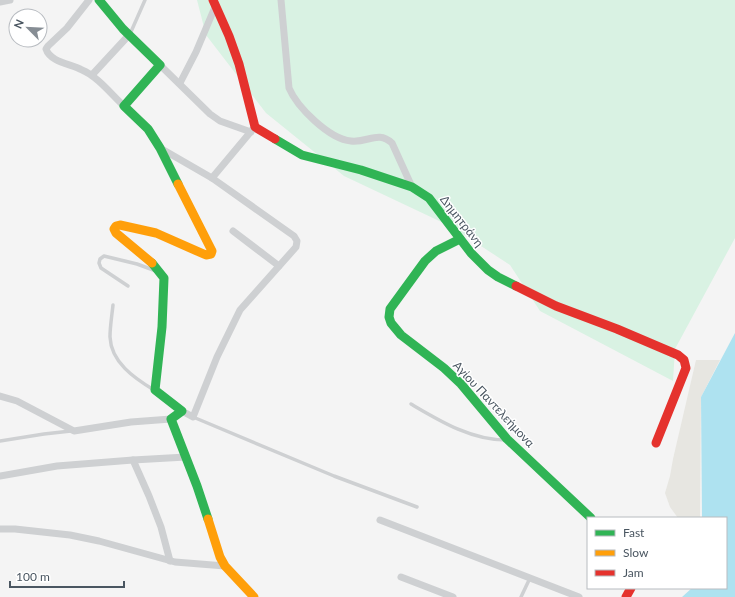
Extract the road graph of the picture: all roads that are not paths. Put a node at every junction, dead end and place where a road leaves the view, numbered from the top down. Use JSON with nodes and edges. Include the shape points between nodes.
{"nodes":[{"id":1,"x":10,"y":0,"type":"edge"},
{"id":2,"x":89,"y":0,"type":"edge"},
{"id":3,"x":99,"y":0,"type":"edge"},
{"id":4,"x":145,"y":0,"type":"edge"},
{"id":5,"x":281,"y":0,"type":"edge"},
{"id":6,"x":0,"y":2,"type":"edge"},
{"id":7,"x":214,"y":3,"type":"edge"},
{"id":8,"x":129,"y":35,"type":"junction"},
{"id":9,"x":160,"y":65,"type":"junction"},
{"id":10,"x":92,"y":75,"type":"junction"},
{"id":11,"x":180,"y":83,"type":"junction"},
{"id":12,"x":124,"y":106,"type":"junction"},
{"id":13,"x":253,"y":130,"type":"junction"},
{"id":14,"x":160,"y":148,"type":"junction"},
{"id":15,"x":212,"y":178,"type":"junction"},
{"id":16,"x":412,"y":187,"type":"junction"},
{"id":17,"x":233,"y":231,"type":"dead end"},
{"id":18,"x":460,"y":239,"type":"junction"},
{"id":19,"x":279,"y":266,"type":"junction"},
{"id":20,"x":160,"y":273,"type":"junction"},
{"id":21,"x":128,"y":286,"type":"dead end"},
{"id":22,"x":113,"y":305,"type":"dead end"},
{"id":23,"x":155,"y":390,"type":"junction"},
{"id":24,"x":0,"y":396,"type":"edge"},
{"id":25,"x":411,"y":404,"type":"dead end"},
{"id":26,"x":182,"y":411,"type":"junction"},
{"id":27,"x":194,"y":417,"type":"junction"},
{"id":28,"x":171,"y":419,"type":"junction"},
{"id":29,"x":74,"y":431,"type":"junction"},
{"id":30,"x":0,"y":441,"type":"edge"},
{"id":31,"x":509,"y":441,"type":"junction"},
{"id":32,"x":656,"y":443,"type":"dead end"},
{"id":33,"x":186,"y":457,"type":"junction"},
{"id":34,"x":133,"y":460,"type":"junction"},
{"id":35,"x":0,"y":476,"type":"edge"},
{"id":36,"x":417,"y":507,"type":"dead end"},
{"id":37,"x":590,"y":517,"type":"edge"},
{"id":38,"x":380,"y":520,"type":"dead end"},
{"id":39,"x":0,"y":529,"type":"edge"},
{"id":40,"x":170,"y":560,"type":"junction"},
{"id":41,"x":225,"y":566,"type":"junction"},
{"id":42,"x":401,"y":577,"type":"dead end"},
{"id":43,"x":530,"y":578,"type":"junction"},
{"id":44,"x":254,"y":597,"type":"edge"},
{"id":45,"x":453,"y":597,"type":"edge"},
{"id":46,"x":521,"y":597,"type":"edge"},
{"id":47,"x":579,"y":597,"type":"edge"}],
"edges":[{"from":1,"to":6,"type":"street"},
{"from":2,"to":10,"type":"street","via":[[46,49],[54,59]]},
{"from":3,"to":8,"type":"street"},
{"from":4,"to":8,"type":"lane"},
{"from":5,"to":16,"type":"street","via":[[288,88],[293,98],[312,118],[340,138],[357,141],[382,136],[388,139]]},
{"from":7,"to":11,"type":"street","via":[[196,52]]},
{"from":7,"to":13,"type":"street","via":[[239,64]]},
{"from":8,"to":9,"type":"street"},
{"from":8,"to":10,"type":"street"},
{"from":9,"to":11,"type":"street"},
{"from":9,"to":12,"type":"street"},
{"from":10,"to":12,"type":"street"},
{"from":11,"to":13,"type":"street","via":[[220,121]]},
{"from":12,"to":14,"type":"street","via":[[148,129]]},
{"from":13,"to":15,"type":"street"},
{"from":13,"to":16,"type":"street","name":"Δημητράνη","via":[[302,155],[361,170]]},
{"from":14,"to":15,"type":"street"},
{"from":14,"to":20,"type":"street","via":[[212,251],[206,255],[156,233],[116,226],[116,233]]},
{"from":15,"to":19,"type":"street","via":[[294,236],[296,246]]},
{"from":16,"to":18,"type":"street","name":"Δημητράνη","via":[[429,198]]},
{"from":17,"to":19,"type":"street"},
{"from":18,"to":31,"type":"street","name":"Αγίου Παντελεήμονα","via":[[436,251],[425,261],[390,309],[389,317],[401,335],[461,384]]},
{"from":18,"to":32,"type":"street","name":"Δημητράνη","via":[[488,270],[512,284],[556,306],[684,358],[686,368]]},
{"from":19,"to":27,"type":"street","via":[[240,310],[217,357]]},
{"from":20,"to":21,"type":"lane","via":[[104,256],[100,259],[101,268]]},
{"from":20,"to":23,"type":"street","via":[[164,278],[164,284]]},
{"from":22,"to":23,"type":"lane","via":[[110,337],[114,355],[125,370]]},
{"from":23,"to":26,"type":"street"},
{"from":24,"to":29,"type":"street","via":[[17,401]]},
{"from":25,"to":31,"type":"lane","via":[[477,437]]},
{"from":26,"to":27,"type":"street"},
{"from":26,"to":28,"type":"street"},
{"from":27,"to":36,"type":"lane","via":[[334,476]]},
{"from":28,"to":29,"type":"street"},
{"from":28,"to":33,"type":"street"},
{"from":29,"to":30,"type":"lane"},
{"from":31,"to":37,"type":"street","name":"Αγίου Παντελεήμονα"},
{"from":33,"to":34,"type":"street"},
{"from":33,"to":41,"type":"street"},
{"from":34,"to":35,"type":"street","via":[[57,466]]},
{"from":34,"to":40,"type":"street","via":[[161,527]]},
{"from":38,"to":43,"type":"street"},
{"from":39,"to":40,"type":"street","via":[[70,535]]},
{"from":40,"to":41,"type":"street"},
{"from":41,"to":44,"type":"street"},
{"from":42,"to":45,"type":"street"},
{"from":43,"to":46,"type":"lane"},
{"from":43,"to":47,"type":"street"}]}
